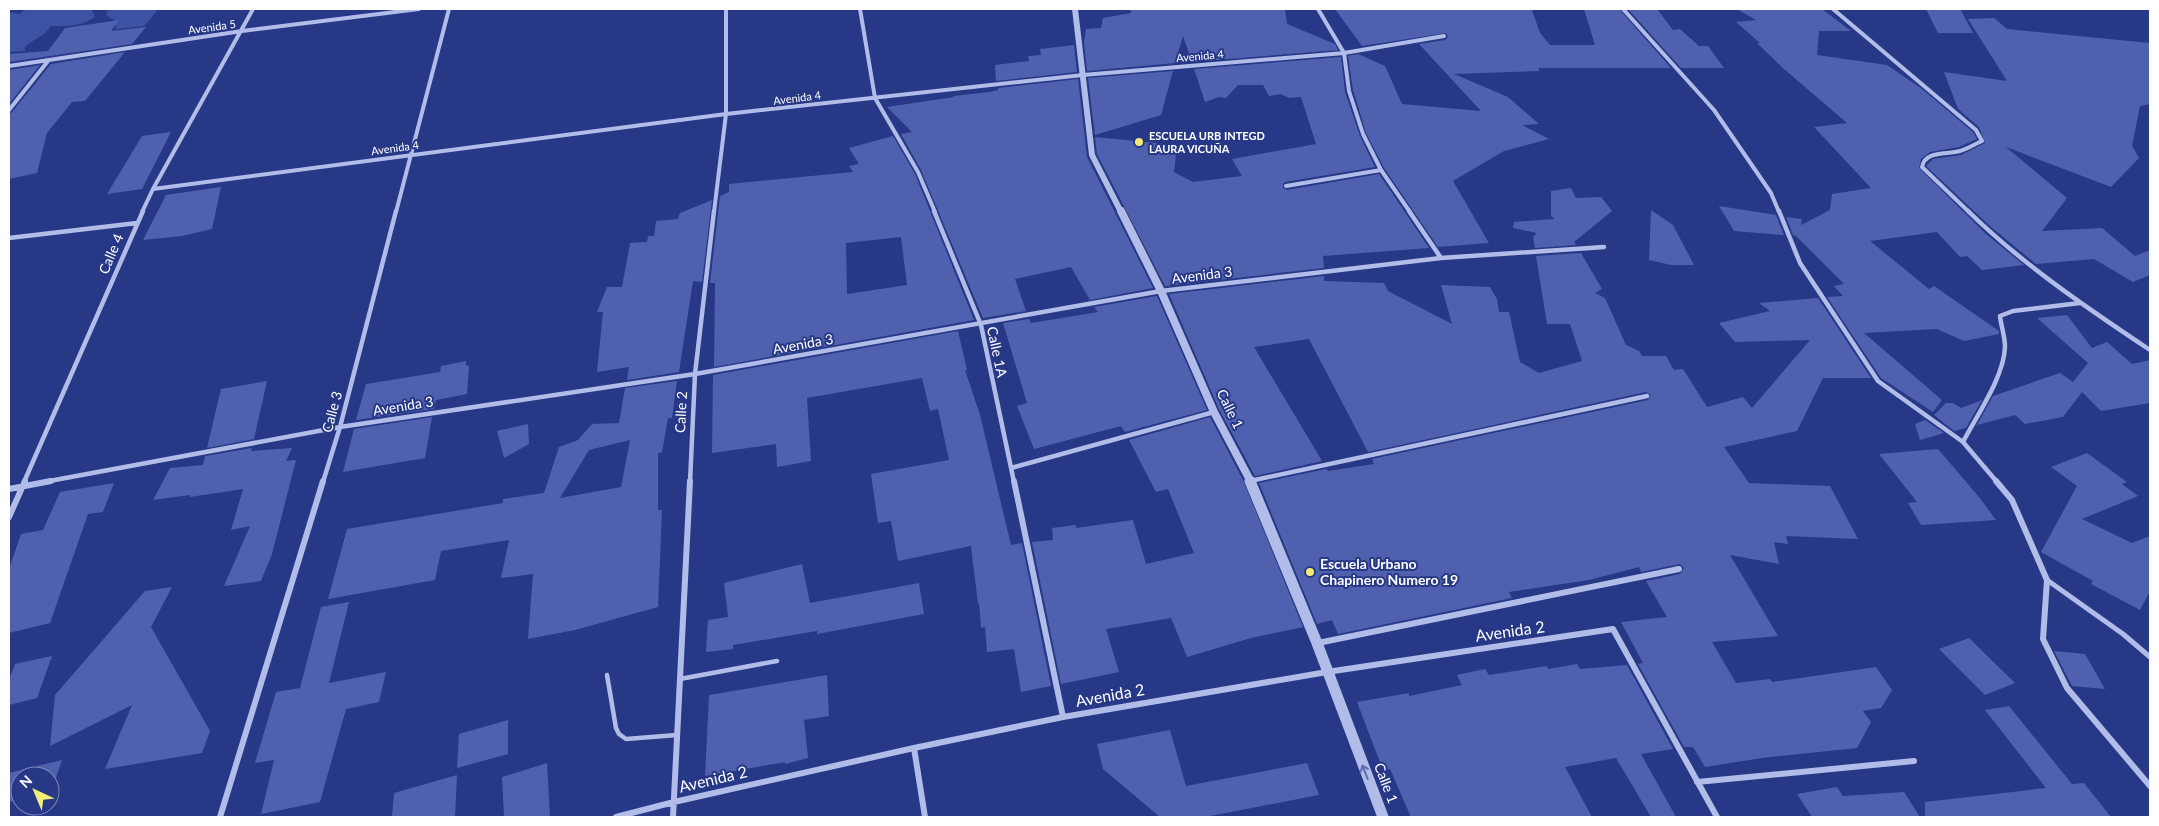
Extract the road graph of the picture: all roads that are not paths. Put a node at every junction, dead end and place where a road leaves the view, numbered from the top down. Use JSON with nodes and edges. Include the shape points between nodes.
{"nodes":[{"id":1,"x":252,"y":9,"type":"edge"},
{"id":2,"x":418,"y":9,"type":"edge"},
{"id":3,"x":449,"y":9,"type":"edge"},
{"id":4,"x":726,"y":9,"type":"edge"},
{"id":5,"x":860,"y":9,"type":"edge"},
{"id":6,"x":1075,"y":9,"type":"edge"},
{"id":7,"x":1318,"y":9,"type":"edge"},
{"id":8,"x":1623,"y":9,"type":"edge"},
{"id":9,"x":1833,"y":9,"type":"edge"},
{"id":10,"x":242,"y":31,"type":"junction"},
{"id":11,"x":1444,"y":36,"type":"dead end"},
{"id":12,"x":1344,"y":53,"type":"junction"},
{"id":13,"x":48,"y":60,"type":"junction"},
{"id":14,"x":9,"y":66,"type":"edge"},
{"id":15,"x":1083,"y":75,"type":"junction"},
{"id":16,"x":875,"y":98,"type":"junction"},
{"id":17,"x":9,"y":110,"type":"edge"},
{"id":18,"x":726,"y":114,"type":"junction"},
{"id":19,"x":412,"y":154,"type":"junction"},
{"id":20,"x":1381,"y":170,"type":"junction"},
{"id":21,"x":1286,"y":186,"type":"dead end"},
{"id":22,"x":153,"y":189,"type":"junction"},
{"id":23,"x":137,"y":223,"type":"junction"},
{"id":24,"x":9,"y":238,"type":"edge"},
{"id":25,"x":1604,"y":248,"type":"dead end"},
{"id":26,"x":1441,"y":258,"type":"junction"},
{"id":27,"x":1161,"y":291,"type":"junction"},
{"id":28,"x":2080,"y":304,"type":"junction"},
{"id":29,"x":980,"y":325,"type":"junction"},
{"id":30,"x":2150,"y":350,"type":"edge"},
{"id":31,"x":694,"y":374,"type":"junction"},
{"id":32,"x":1647,"y":396,"type":"dead end"},
{"id":33,"x":1214,"y":412,"type":"junction"},
{"id":34,"x":340,"y":427,"type":"junction"},
{"id":35,"x":1963,"y":442,"type":"junction"},
{"id":36,"x":1010,"y":468,"type":"junction"},
{"id":37,"x":1250,"y":481,"type":"junction"},
{"id":38,"x":23,"y":487,"type":"junction"},
{"id":39,"x":9,"y":489,"type":"edge"},
{"id":40,"x":9,"y":517,"type":"edge"},
{"id":41,"x":1679,"y":569,"type":"dead end"},
{"id":42,"x":2048,"y":580,"type":"junction"},
{"id":43,"x":1317,"y":643,"type":"junction"},
{"id":44,"x":2150,"y":657,"type":"edge"},
{"id":45,"x":777,"y":661,"type":"dead end"},
{"id":46,"x":1327,"y":672,"type":"junction"},
{"id":47,"x":607,"y":675,"type":"dead end"},
{"id":48,"x":680,"y":679,"type":"junction"},
{"id":49,"x":1063,"y":717,"type":"junction"},
{"id":50,"x":677,"y":735,"type":"junction"},
{"id":51,"x":914,"y":748,"type":"junction"},
{"id":52,"x":1914,"y":761,"type":"dead end"},
{"id":53,"x":1697,"y":782,"type":"junction"},
{"id":54,"x":2150,"y":786,"type":"edge"},
{"id":55,"x":674,"y":802,"type":"junction"},
{"id":56,"x":220,"y":817,"type":"edge"},
{"id":57,"x":616,"y":817,"type":"edge"},
{"id":58,"x":673,"y":817,"type":"edge"},
{"id":59,"x":925,"y":817,"type":"edge"},
{"id":60,"x":1383,"y":817,"type":"edge"},
{"id":61,"x":1717,"y":817,"type":"edge"}],
"edges":[{"from":1,"to":10,"type":"street","name":"Calle 4"},
{"from":2,"to":10,"type":"street","name":"Avenida 5"},
{"from":3,"to":19,"type":"street","name":"Calle 3"},
{"from":4,"to":18,"type":"street","name":"Calle 2"},
{"from":5,"to":16,"type":"street","name":"Calle 1A"},
{"from":6,"to":15,"type":"street","name":"Calle 1"},
{"from":7,"to":12,"type":"street"},
{"from":8,"to":35,"type":"street","via":[[1714,110],[1771,193],[1800,263],[1878,380]]},
{"from":9,"to":28,"type":"street","via":[[1976,130],[1982,141],[1960,151],[1931,155],[1922,162],[1922,167],[1991,234]]},
{"from":10,"to":13,"type":"street","name":"Avenida 5"},
{"from":10,"to":22,"type":"street","name":"Calle 4"},
{"from":11,"to":12,"type":"street","name":"Avenida 4"},
{"from":12,"to":15,"type":"street","name":"Avenida 4"},
{"from":12,"to":20,"type":"street","via":[[1349,91],[1363,134]]},
{"from":13,"to":14,"type":"street","name":"Avenida 5"},
{"from":13,"to":17,"type":"street"},
{"from":15,"to":16,"type":"street","name":"Avenida 4"},
{"from":15,"to":27,"type":"street","name":"Calle 1","via":[[1092,155]]},
{"from":16,"to":18,"type":"street","name":"Avenida 4"},
{"from":16,"to":29,"type":"street","name":"Calle 1A","via":[[918,172]]},
{"from":18,"to":19,"type":"street","name":"Avenida 4"},
{"from":18,"to":31,"type":"street","name":"Calle 2"},
{"from":19,"to":22,"type":"street","name":"Avenida 4"},
{"from":19,"to":34,"type":"street","name":"Calle 3"},
{"from":20,"to":21,"type":"street"},
{"from":20,"to":26,"type":"street"},
{"from":22,"to":23,"type":"street","name":"Calle 4"},
{"from":23,"to":24,"type":"street"},
{"from":23,"to":38,"type":"street","name":"Calle 4"},
{"from":25,"to":26,"type":"street","name":"Avenida 3"},
{"from":26,"to":27,"type":"street","name":"Avenida 3"},
{"from":27,"to":29,"type":"street","name":"Avenida 3"},
{"from":27,"to":33,"type":"street","name":"Calle 1"},
{"from":28,"to":30,"type":"street"},
{"from":28,"to":35,"type":"street","via":[[2014,311],[2000,316],[2000,329],[2006,346],[2003,361]]},
{"from":29,"to":31,"type":"street","name":"Avenida 3"},
{"from":29,"to":36,"type":"street","name":"Calle 1A"},
{"from":31,"to":34,"type":"street","name":"Avenida 3"},
{"from":31,"to":48,"type":"street","name":"Calle 2"},
{"from":32,"to":37,"type":"street"},
{"from":33,"to":36,"type":"street"},
{"from":33,"to":37,"type":"street","name":"Calle 1"},
{"from":34,"to":38,"type":"street","name":"Avenida 3"},
{"from":34,"to":56,"type":"street","name":"Calle 3"},
{"from":35,"to":42,"type":"street","via":[[2012,500]]},
{"from":36,"to":49,"type":"street","name":"Calle 1A"},
{"from":37,"to":43,"type":"street","name":"Calle 1"},
{"from":38,"to":39,"type":"street","name":"Avenida 3"},
{"from":38,"to":40,"type":"street","name":"Calle 4"},
{"from":41,"to":43,"type":"street"},
{"from":42,"to":44,"type":"street"},
{"from":42,"to":54,"type":"street","via":[[2043,639],[2067,688]]},
{"from":43,"to":46,"type":"street","name":"Calle 1"},
{"from":45,"to":48,"type":"lane"},
{"from":46,"to":49,"type":"street","name":"Avenida 2"},
{"from":46,"to":53,"type":"street","name":"Avenida 2","via":[[1613,629]]},
{"from":60,"to":46,"type":"street","name":"Calle 1","one_way":true},
{"from":47,"to":50,"type":"lane","via":[[619,734],[626,739]]},
{"from":48,"to":50,"type":"street","name":"Calle 2"},
{"from":49,"to":51,"type":"street","name":"Avenida 2"},
{"from":50,"to":55,"type":"street","name":"Calle 2"},
{"from":51,"to":55,"type":"street","name":"Avenida 2"},
{"from":51,"to":59,"type":"street"},
{"from":52,"to":53,"type":"street"},
{"from":53,"to":61,"type":"street"},
{"from":55,"to":57,"type":"street","name":"Avenida 2"},
{"from":55,"to":58,"type":"street","name":"Calle 2"}]}
